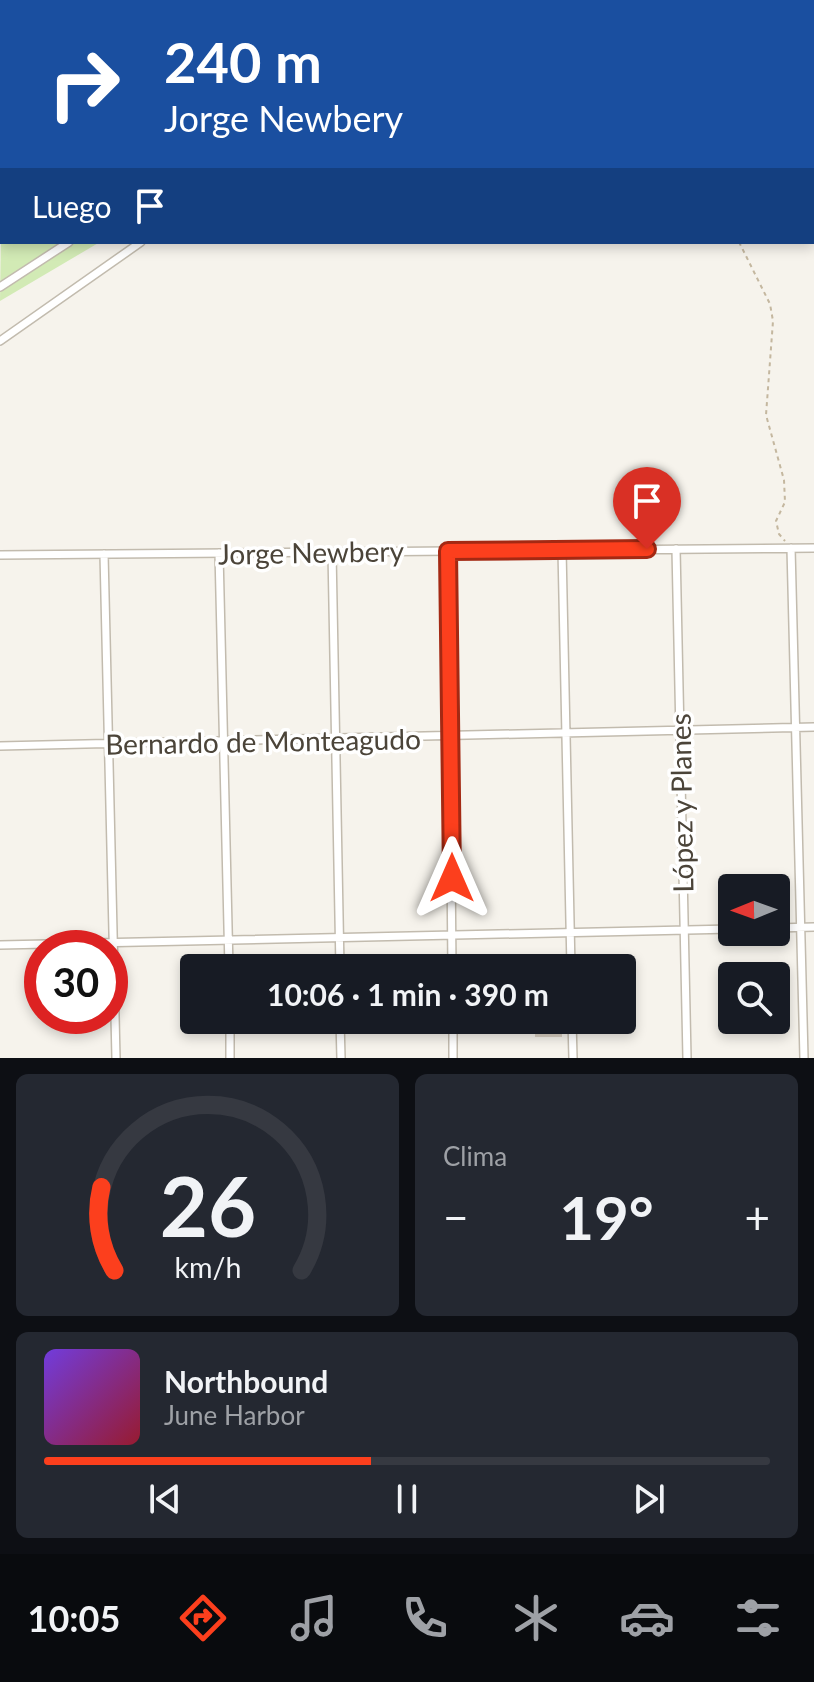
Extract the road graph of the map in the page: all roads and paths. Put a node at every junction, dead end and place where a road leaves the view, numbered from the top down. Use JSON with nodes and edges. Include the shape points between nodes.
{"nodes":[{"id":1,"x":66,"y":244,"type":"edge"},
{"id":2,"x":138,"y":244,"type":"edge"},
{"id":3,"x":740,"y":244,"type":"edge"},
{"id":4,"x":0,"y":287,"type":"edge"},
{"id":5,"x":0,"y":341,"type":"edge"},
{"id":6,"x":791,"y":548,"type":"junction"},
{"id":7,"x":814,"y":548,"type":"edge"},
{"id":8,"x":676,"y":549,"type":"junction"},
{"id":9,"x":562,"y":550,"type":"junction"},
{"id":10,"x":448,"y":551,"type":"junction"},
{"id":11,"x":332,"y":552,"type":"junction"},
{"id":12,"x":219,"y":553,"type":"junction"},
{"id":13,"x":104,"y":554,"type":"junction"},
{"id":14,"x":0,"y":555,"type":"edge"},
{"id":15,"x":814,"y":727,"type":"edge"},
{"id":16,"x":795,"y":728,"type":"junction"},
{"id":17,"x":680,"y":731,"type":"junction"},
{"id":18,"x":566,"y":734,"type":"junction"},
{"id":19,"x":451,"y":736,"type":"junction"},
{"id":20,"x":336,"y":739,"type":"junction"},
{"id":21,"x":221,"y":742,"type":"junction"},
{"id":22,"x":108,"y":745,"type":"junction"},
{"id":23,"x":0,"y":746,"type":"edge"},
{"id":24,"x":790,"y":927,"type":"edge"},
{"id":25,"x":800,"y":927,"type":"junction"},
{"id":26,"x":814,"y":927,"type":"edge"},
{"id":27,"x":718,"y":929,"type":"edge"},
{"id":28,"x":113,"y":930,"type":"edge"},
{"id":29,"x":684,"y":930,"type":"junction"},
{"id":30,"x":570,"y":932,"type":"junction"},
{"id":31,"x":452,"y":935,"type":"junction"},
{"id":32,"x":339,"y":938,"type":"junction"},
{"id":33,"x":228,"y":941,"type":"junction"},
{"id":34,"x":128,"y":943,"type":"edge"},
{"id":35,"x":0,"y":945,"type":"edge"},
{"id":36,"x":24,"y":945,"type":"edge"},
{"id":37,"x":228,"y":954,"type":"edge"},
{"id":38,"x":340,"y":954,"type":"edge"},
{"id":39,"x":452,"y":954,"type":"edge"},
{"id":40,"x":571,"y":954,"type":"edge"},
{"id":41,"x":115,"y":1034,"type":"edge"},
{"id":42,"x":230,"y":1034,"type":"edge"},
{"id":43,"x":340,"y":1034,"type":"edge"},
{"id":44,"x":453,"y":1034,"type":"edge"},
{"id":45,"x":572,"y":1034,"type":"edge"},
{"id":46,"x":116,"y":1058,"type":"edge"},
{"id":47,"x":230,"y":1058,"type":"edge"},
{"id":48,"x":341,"y":1058,"type":"edge"},
{"id":49,"x":453,"y":1058,"type":"edge"},
{"id":50,"x":573,"y":1058,"type":"edge"},
{"id":51,"x":687,"y":1058,"type":"edge"},
{"id":52,"x":804,"y":1058,"type":"edge"}],
"edges":[{"from":1,"to":4,"type":"street"},
{"from":2,"to":5,"type":"street"},
{"from":3,"to":6,"type":"path","via":[[771,313],[766,415],[784,480],[785,502],[776,521]]},
{"from":6,"to":7,"type":"street","name":"Jorge Newbery"},
{"from":6,"to":8,"type":"street","name":"Jorge Newbery"},
{"from":6,"to":16,"type":"street"},
{"from":8,"to":9,"type":"street","name":"Jorge Newbery"},
{"from":8,"to":17,"type":"street","name":"López y Planes"},
{"from":9,"to":10,"type":"street","name":"Jorge Newbery"},
{"from":9,"to":18,"type":"street"},
{"from":10,"to":11,"type":"street","name":"Jorge Newbery"},
{"from":10,"to":19,"type":"street"},
{"from":11,"to":12,"type":"street","name":"Jorge Newbery"},
{"from":11,"to":20,"type":"street"},
{"from":12,"to":13,"type":"street","name":"Jorge Newbery"},
{"from":12,"to":21,"type":"street"},
{"from":13,"to":14,"type":"street","name":"Jorge Newbery"},
{"from":13,"to":22,"type":"street"},
{"from":15,"to":16,"type":"street","name":"Bernardo de Monteagudo"},
{"from":16,"to":17,"type":"street","name":"Bernardo de Monteagudo"},
{"from":16,"to":25,"type":"street"},
{"from":17,"to":18,"type":"street","name":"Bernardo de Monteagudo"},
{"from":17,"to":29,"type":"street","name":"López y Planes"},
{"from":18,"to":19,"type":"street","name":"Bernardo de Monteagudo"},
{"from":18,"to":30,"type":"street"},
{"from":19,"to":20,"type":"street","name":"Bernardo de Monteagudo"},
{"from":19,"to":31,"type":"street"},
{"from":20,"to":21,"type":"street","name":"Bernardo de Monteagudo"},
{"from":20,"to":32,"type":"street"},
{"from":21,"to":22,"type":"street","name":"Bernardo de Monteagudo"},
{"from":21,"to":33,"type":"street"},
{"from":22,"to":23,"type":"street","name":"Bernardo de Monteagudo"},
{"from":22,"to":28,"type":"street"},
{"from":24,"to":25,"type":"street"},
{"from":25,"to":26,"type":"street"},
{"from":25,"to":52,"type":"street"},
{"from":27,"to":29,"type":"street"},
{"from":29,"to":30,"type":"street"},
{"from":29,"to":51,"type":"street","name":"López y Planes"},
{"from":30,"to":31,"type":"street"},
{"from":30,"to":40,"type":"street"},
{"from":31,"to":32,"type":"street"},
{"from":31,"to":39,"type":"street"},
{"from":32,"to":33,"type":"street"},
{"from":32,"to":38,"type":"street"},
{"from":33,"to":34,"type":"street"},
{"from":33,"to":37,"type":"street"},
{"from":35,"to":36,"type":"street"},
{"from":41,"to":46,"type":"street"},
{"from":42,"to":47,"type":"street"},
{"from":43,"to":48,"type":"street"},
{"from":44,"to":49,"type":"street"},
{"from":45,"to":50,"type":"street"}]}
